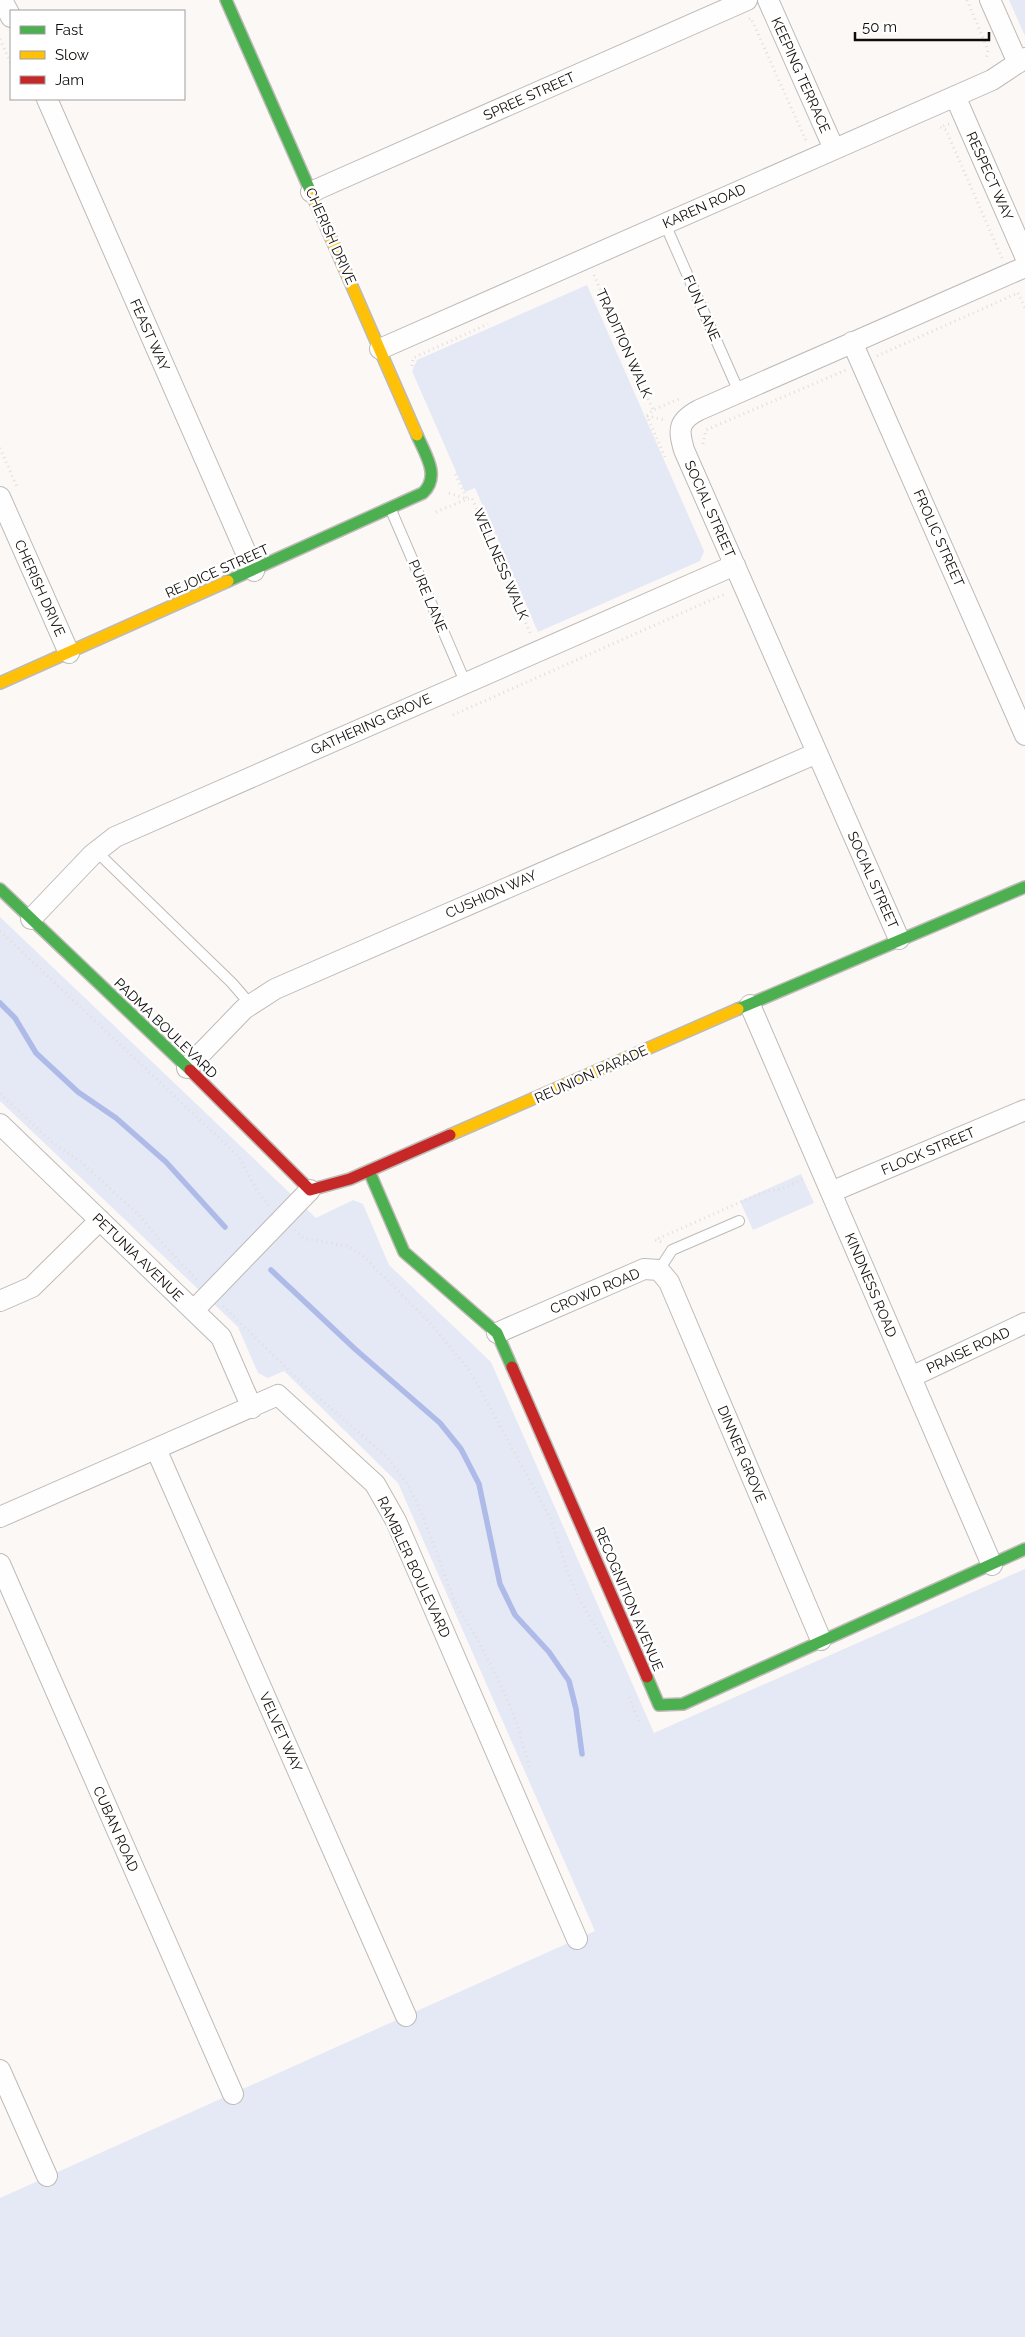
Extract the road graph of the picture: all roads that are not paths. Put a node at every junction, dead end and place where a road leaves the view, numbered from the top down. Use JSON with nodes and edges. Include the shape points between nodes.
{"nodes":[{"id":1,"x":2,"y":0,"type":"edge"},
{"id":2,"x":226,"y":0,"type":"edge"},
{"id":3,"x":748,"y":0,"type":"edge"},
{"id":4,"x":768,"y":0,"type":"edge"},
{"id":5,"x":990,"y":0,"type":"edge"},
{"id":6,"x":10,"y":16,"type":"edge"},
{"id":7,"x":1021,"y":60,"type":"edge"},
{"id":8,"x":955,"y":96,"type":"junction"},
{"id":9,"x":47,"y":100,"type":"edge"},
{"id":10,"x":834,"y":149,"type":"junction"},
{"id":11,"x":311,"y":192,"type":"junction"},
{"id":12,"x":665,"y":224,"type":"junction"},
{"id":13,"x":1025,"y":256,"type":"edge"},
{"id":14,"x":1025,"y":267,"type":"edge"},
{"id":15,"x":852,"y":342,"type":"junction"},
{"id":16,"x":380,"y":349,"type":"junction"},
{"id":17,"x":739,"y":392,"type":"junction"},
{"id":18,"x":434,"y":474,"type":"joint"},
{"id":19,"x":0,"y":497,"type":"edge"},
{"id":20,"x":390,"y":508,"type":"junction"},
{"id":21,"x":726,"y":568,"type":"junction"},
{"id":22,"x":254,"y":571,"type":"junction"},
{"id":23,"x":69,"y":652,"type":"junction"},
{"id":24,"x":0,"y":682,"type":"edge"},
{"id":25,"x":466,"y":684,"type":"junction"},
{"id":26,"x":1025,"y":735,"type":"edge"},
{"id":27,"x":817,"y":753,"type":"junction"},
{"id":28,"x":96,"y":851,"type":"junction"},
{"id":29,"x":1025,"y":887,"type":"edge"},
{"id":30,"x":0,"y":889,"type":"edge"},
{"id":31,"x":31,"y":918,"type":"junction"},
{"id":32,"x":899,"y":939,"type":"junction"},
{"id":33,"x":250,"y":1004,"type":"junction"},
{"id":34,"x":750,"y":1004,"type":"junction"},
{"id":35,"x":188,"y":1068,"type":"junction"},
{"id":36,"x":1025,"y":1110,"type":"edge"},
{"id":37,"x":0,"y":1124,"type":"edge"},
{"id":38,"x":369,"y":1171,"type":"junction"},
{"id":39,"x":310,"y":1190,"type":"junction"},
{"id":40,"x":831,"y":1192,"type":"junction"},
{"id":41,"x":100,"y":1220,"type":"junction"},
{"id":42,"x":739,"y":1220,"type":"dead end"},
{"id":43,"x":659,"y":1270,"type":"junction"},
{"id":44,"x":0,"y":1301,"type":"edge"},
{"id":45,"x":194,"y":1310,"type":"junction"},
{"id":46,"x":1025,"y":1324,"type":"edge"},
{"id":47,"x":497,"y":1333,"type":"junction"},
{"id":48,"x":911,"y":1377,"type":"junction"},
{"id":49,"x":252,"y":1408,"type":"junction"},
{"id":50,"x":156,"y":1449,"type":"junction"},
{"id":51,"x":0,"y":1517,"type":"edge"},
{"id":52,"x":1025,"y":1549,"type":"edge"},
{"id":53,"x":0,"y":1564,"type":"edge"},
{"id":54,"x":992,"y":1565,"type":"junction"},
{"id":55,"x":822,"y":1640,"type":"junction"},
{"id":56,"x":577,"y":1939,"type":"dead end"},
{"id":57,"x":406,"y":2016,"type":"dead end"},
{"id":58,"x":0,"y":2070,"type":"edge"},
{"id":59,"x":233,"y":2094,"type":"dead end"},
{"id":60,"x":48,"y":2176,"type":"dead end"}],
"edges":[{"from":1,"to":6,"type":"street"},
{"from":2,"to":11,"type":"street","name":"CHERISH DRIVE"},
{"from":3,"to":11,"type":"street","name":"SPREE STREET"},
{"from":4,"to":10,"type":"street","name":"KEEPING TERRACE"},
{"from":5,"to":7,"type":"street","via":[[1009,43]]},
{"from":7,"to":8,"type":"street","name":"KAREN ROAD","via":[[998,77]]},
{"from":8,"to":10,"type":"street","name":"KAREN ROAD"},
{"from":8,"to":13,"type":"street","name":"RESPECT WAY"},
{"from":9,"to":22,"type":"street","name":"FEAST WAY"},
{"from":10,"to":12,"type":"street","name":"KAREN ROAD"},
{"from":11,"to":16,"type":"street","name":"CHERISH DRIVE"},
{"from":12,"to":16,"type":"street","name":"KAREN ROAD"},
{"from":12,"to":17,"type":"lane","name":"FUN LANE"},
{"from":14,"to":15,"type":"street","name":"SOCIAL STREET"},
{"from":15,"to":17,"type":"street","name":"SOCIAL STREET"},
{"from":15,"to":26,"type":"street","name":"FROLIC STREET"},
{"from":16,"to":18,"type":"street","name":"CHERISH DRIVE"},
{"from":17,"to":21,"type":"street","name":"SOCIAL STREET","via":[[689,415],[681,424],[680,434]]},
{"from":18,"to":20,"type":"street","name":"REJOICE STREET","via":[[428,490]]},
{"from":19,"to":23,"type":"street","name":"CHERISH DRIVE"},
{"from":20,"to":22,"type":"street","name":"REJOICE STREET"},
{"from":20,"to":25,"type":"lane","name":"PURE LANE"},
{"from":21,"to":25,"type":"street","name":"GATHERING GROVE"},
{"from":21,"to":27,"type":"street","name":"SOCIAL STREET"},
{"from":22,"to":23,"type":"street","name":"REJOICE STREET"},
{"from":23,"to":24,"type":"street","name":"REJOICE STREET"},
{"from":25,"to":28,"type":"street","name":"GATHERING GROVE","via":[[127,832]]},
{"from":27,"to":32,"type":"street","name":"SOCIAL STREET"},
{"from":27,"to":33,"type":"street","name":"CUSHION WAY","via":[[275,989]]},
{"from":28,"to":31,"type":"street","name":"GATHERING GROVE"},
{"from":28,"to":33,"type":"lane"},
{"from":29,"to":32,"type":"street","name":"REUNION PARADE"},
{"from":30,"to":31,"type":"street","name":"PADMA BOULEVARD"},
{"from":31,"to":35,"type":"street","name":"PADMA BOULEVARD"},
{"from":32,"to":34,"type":"street","name":"REUNION PARADE"},
{"from":33,"to":35,"type":"street","name":"CUSHION WAY"},
{"from":34,"to":38,"type":"street","name":"REUNION PARADE"},
{"from":34,"to":40,"type":"street","name":"KINDNESS ROAD"},
{"from":35,"to":39,"type":"street","name":"PADMA BOULEVARD"},
{"from":36,"to":40,"type":"street","name":"FLOCK STREET"},
{"from":37,"to":41,"type":"street","name":"PETUNIA AVENUE"},
{"from":38,"to":39,"type":"street","name":"REUNION PARADE"},
{"from":38,"to":47,"type":"street","name":"RECOGNITION AVENUE","via":[[404,1252]]},
{"from":39,"to":45,"type":"street"},
{"from":40,"to":48,"type":"street","name":"KINDNESS ROAD"},
{"from":41,"to":44,"type":"street","via":[[32,1287]]},
{"from":41,"to":45,"type":"street","name":"PETUNIA AVENUE"},
{"from":42,"to":43,"type":"lane","name":"CROWD ROAD","via":[[672,1250]]},
{"from":43,"to":47,"type":"street","name":"CROWD ROAD","via":[[644,1270]]},
{"from":43,"to":55,"type":"street","name":"DINNER GROVE","via":[[669,1282]]},
{"from":45,"to":49,"type":"street","name":"PETUNIA AVENUE","via":[[221,1337]]},
{"from":46,"to":48,"type":"street","name":"PRAISE ROAD"},
{"from":47,"to":55,"type":"street","name":"RECOGNITION AVENUE","via":[[659,1705],[683,1704]]},
{"from":48,"to":54,"type":"street","name":"KINDNESS ROAD"},
{"from":49,"to":50,"type":"street","name":"RAMBLER BOULEVARD"},
{"from":49,"to":56,"type":"street","name":"RAMBLER BOULEVARD","via":[[278,1395],[375,1484],[396,1521]]},
{"from":50,"to":51,"type":"street","name":"RAMBLER BOULEVARD"},
{"from":50,"to":57,"type":"street","name":"VELVET WAY"},
{"from":52,"to":54,"type":"street","name":"RECOGNITION AVENUE"},
{"from":53,"to":59,"type":"street","name":"CUBAN ROAD"},
{"from":54,"to":55,"type":"street","name":"RECOGNITION AVENUE"},
{"from":58,"to":60,"type":"street"}]}
